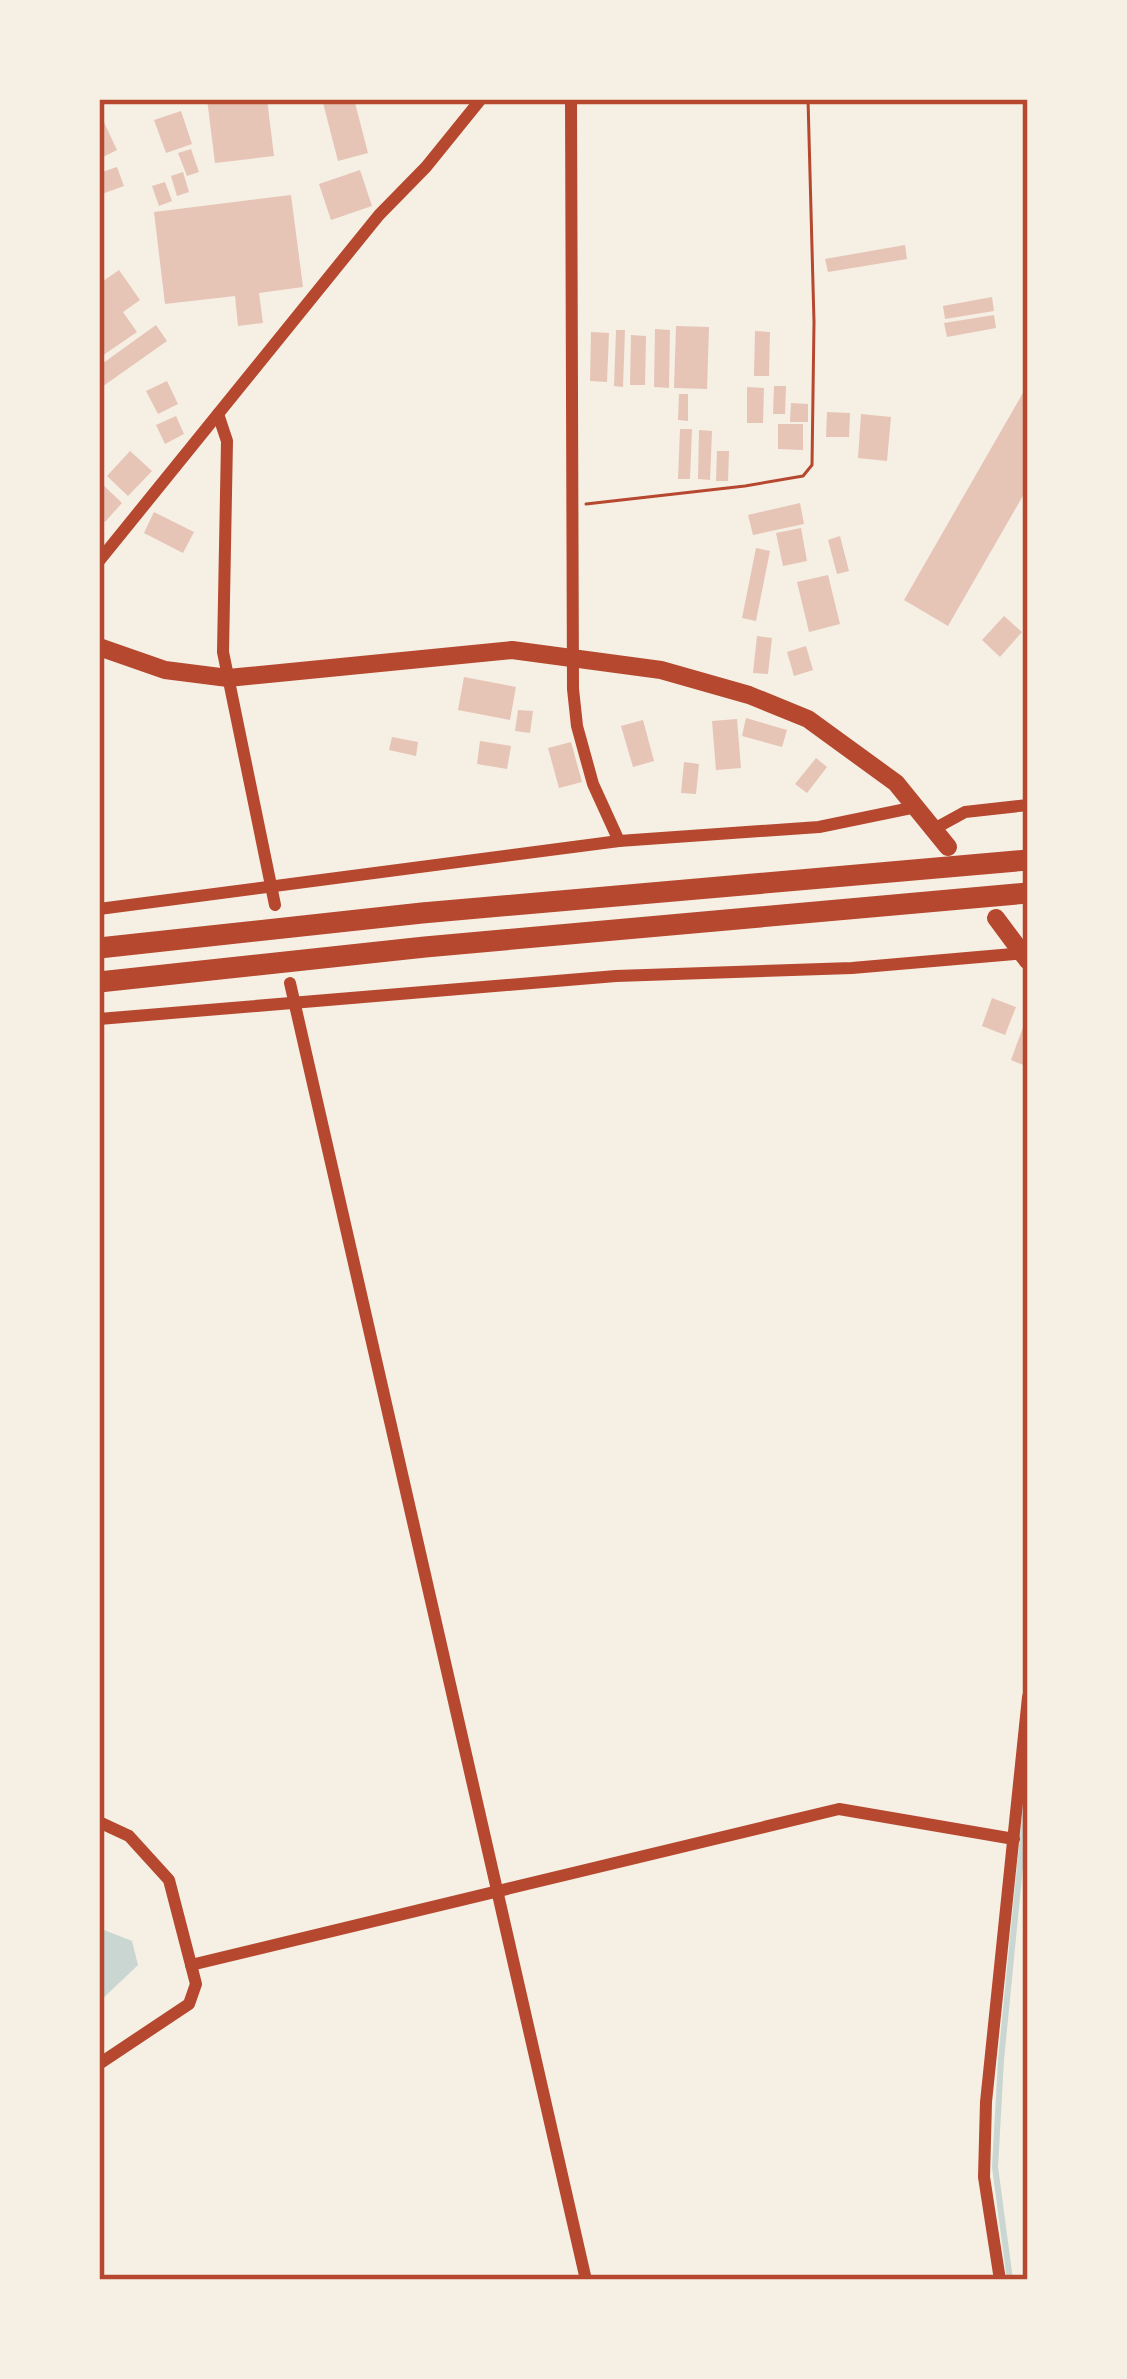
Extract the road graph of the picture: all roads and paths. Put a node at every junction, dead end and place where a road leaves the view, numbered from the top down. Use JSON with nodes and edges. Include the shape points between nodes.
{"nodes":[{"id":1,"x":481,"y":99,"type":"edge"},
{"id":2,"x":571,"y":99,"type":"edge"},
{"id":3,"x":808,"y":99,"type":"edge"},
{"id":4,"x":218,"y":414,"type":"junction"},
{"id":5,"x":573,"y":504,"type":"junction"},
{"id":6,"x":99,"y":561,"type":"edge"},
{"id":7,"x":99,"y":647,"type":"edge"},
{"id":8,"x":575,"y":657,"type":"junction"},
{"id":9,"x":228,"y":678,"type":"junction"},
{"id":10,"x":1028,"y":805,"type":"edge"},
{"id":11,"x":918,"y":807,"type":"junction"},
{"id":12,"x":934,"y":829,"type":"junction"},
{"id":13,"x":619,"y":841,"type":"junction"},
{"id":14,"x":948,"y":847,"type":"dead end"},
{"id":15,"x":1028,"y":860,"type":"edge"},
{"id":16,"x":271,"y":886,"type":"junction"},
{"id":17,"x":1028,"y":893,"type":"edge"},
{"id":18,"x":275,"y":905,"type":"dead end"},
{"id":19,"x":99,"y":909,"type":"edge"},
{"id":20,"x":996,"y":918,"type":"dead end"},
{"id":21,"x":99,"y":948,"type":"edge"},
{"id":22,"x":1026,"y":955,"type":"edge"},
{"id":23,"x":99,"y":982,"type":"edge"},
{"id":24,"x":290,"y":983,"type":"dead end"},
{"id":25,"x":295,"y":1004,"type":"junction"},
{"id":26,"x":99,"y":1019,"type":"edge"},
{"id":27,"x":1028,"y":1697,"type":"edge"},
{"id":28,"x":99,"y":1822,"type":"edge"},
{"id":29,"x":1014,"y":1839,"type":"junction"},
{"id":30,"x":497,"y":1890,"type":"junction"},
{"id":31,"x":191,"y":1965,"type":"junction"},
{"id":32,"x":99,"y":2064,"type":"edge"},
{"id":33,"x":586,"y":2280,"type":"edge"},
{"id":34,"x":1000,"y":2280,"type":"edge"}],
"edges":[{"from":1,"to":4,"type":"street"},
{"from":2,"to":5,"type":"street"},
{"from":3,"to":5,"type":"path","via":[[812,465],[802,476],[745,486]]},
{"from":4,"to":6,"type":"street"},
{"from":4,"to":9,"type":"street","via":[[227,441]]},
{"from":5,"to":8,"type":"street"},
{"from":7,"to":9,"type":"main road","via":[[165,670]]},
{"from":8,"to":9,"type":"main road","via":[[512,650]]},
{"from":8,"to":11,"type":"main road","via":[[661,670],[794,712],[868,759]]},
{"from":8,"to":13,"type":"street","via":[[577,726]]},
{"from":9,"to":16,"type":"street"},
{"from":10,"to":12,"type":"street","via":[[965,812]]},
{"from":11,"to":12,"type":"main road"},
{"from":11,"to":13,"type":"street","via":[[819,827]]},
{"from":12,"to":14,"type":"main road"},
{"from":13,"to":16,"type":"street"},
{"from":15,"to":21,"type":"highway"},
{"from":16,"to":18,"type":"street"},
{"from":16,"to":19,"type":"street"},
{"from":17,"to":23,"type":"highway"},
{"from":20,"to":22,"type":"main road"},
{"from":22,"to":25,"type":"street","via":[[616,976]]},
{"from":24,"to":25,"type":"street"},
{"from":25,"to":26,"type":"street"},
{"from":25,"to":30,"type":"street"},
{"from":27,"to":29,"type":"street"},
{"from":28,"to":31,"type":"street","via":[[129,1836],[169,1880]]},
{"from":29,"to":30,"type":"street","via":[[839,1808]]},
{"from":29,"to":34,"type":"street","via":[[985,2140]]},
{"from":30,"to":31,"type":"street"},
{"from":30,"to":33,"type":"street"},
{"from":31,"to":32,"type":"street","via":[[189,2004]]}]}
